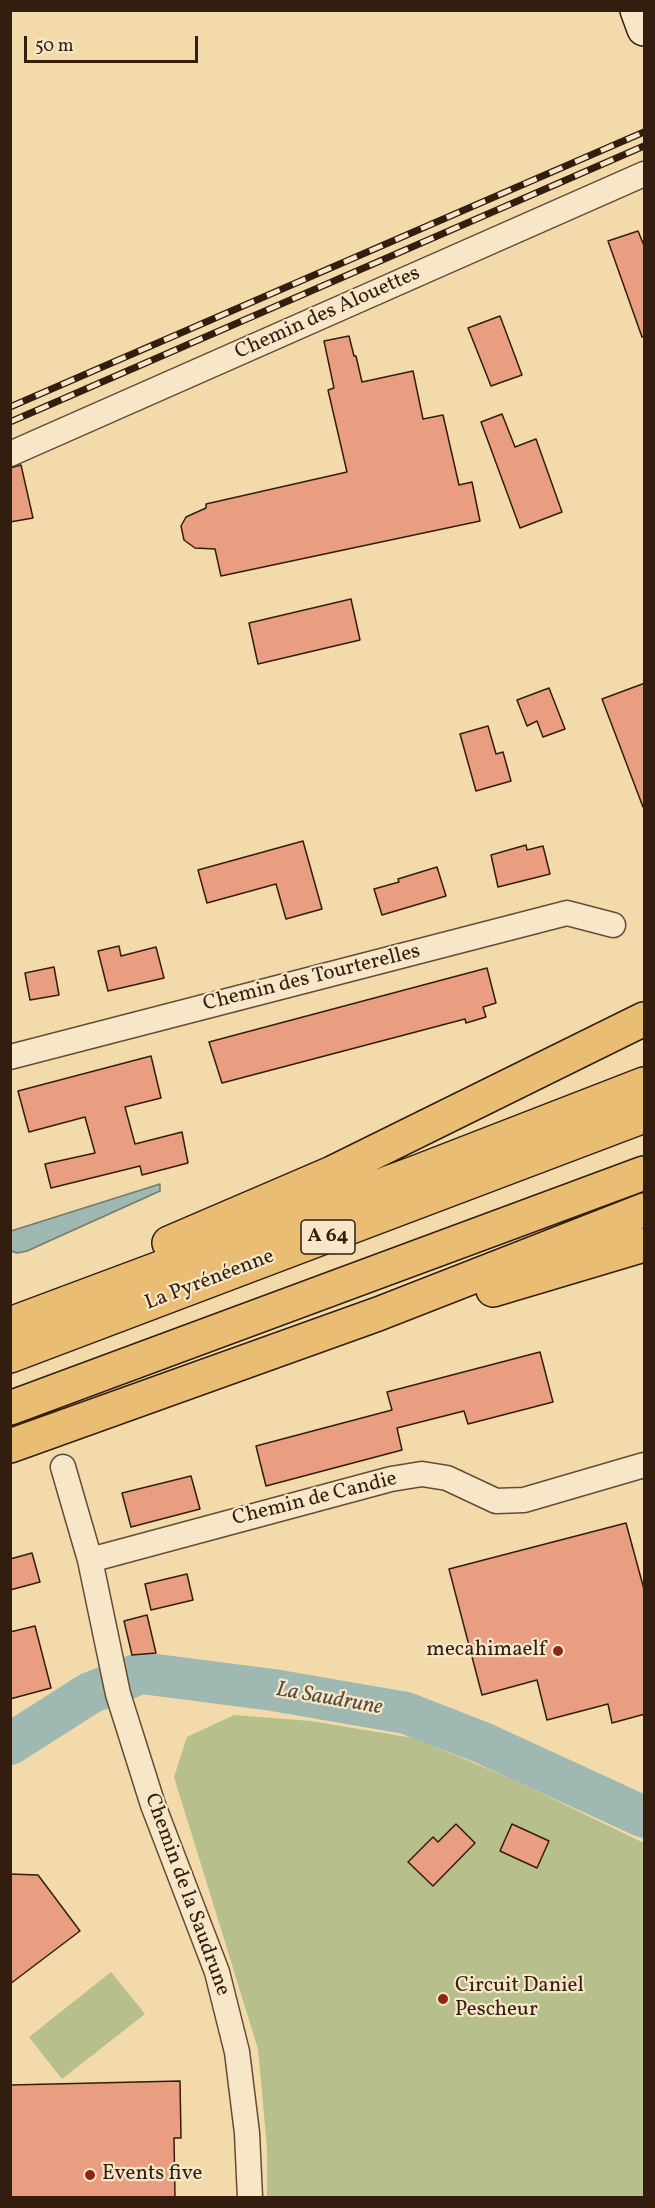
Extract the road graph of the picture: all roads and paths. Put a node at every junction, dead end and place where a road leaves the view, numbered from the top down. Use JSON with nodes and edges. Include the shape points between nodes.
{"nodes":[{"id":1,"x":637,"y":10,"type":"edge"},
{"id":2,"x":645,"y":29,"type":"edge"},
{"id":3,"x":645,"y":174,"type":"edge"},
{"id":4,"x":10,"y":454,"type":"edge"},
{"id":5,"x":613,"y":925,"type":"dead end"},
{"id":6,"x":645,"y":1019,"type":"edge"},
{"id":7,"x":10,"y":1057,"type":"edge"},
{"id":8,"x":645,"y":1084,"type":"edge"},
{"id":9,"x":645,"y":1116,"type":"edge"},
{"id":10,"x":645,"y":1173,"type":"edge"},
{"id":11,"x":645,"y":1210,"type":"edge"},
{"id":12,"x":645,"y":1245,"type":"edge"},
{"id":13,"x":45,"y":1312,"type":"junction"},
{"id":14,"x":378,"y":1314,"type":"junction"},
{"id":15,"x":10,"y":1324,"type":"edge"},
{"id":16,"x":10,"y":1356,"type":"edge"},
{"id":17,"x":10,"y":1408,"type":"edge"},
{"id":18,"x":10,"y":1446,"type":"edge"},
{"id":19,"x":645,"y":1465,"type":"edge"},
{"id":20,"x":63,"y":1467,"type":"dead end"},
{"id":21,"x":90,"y":1560,"type":"junction"},
{"id":22,"x":250,"y":2198,"type":"edge"}],
"edges":[{"from":1,"to":2,"type":"street"},
{"from":3,"to":4,"type":"street","name":"Chemin des Alouettes"},
{"from":5,"to":7,"type":"street","name":"Chemin des Tourterelles","via":[[567,913]]},
{"from":6,"to":13,"type":"highway","via":[[332,1173],[72,1286]]},
{"from":8,"to":13,"type":"highway"},
{"from":9,"to":16,"type":"highway","name":"La Pyrénéenne","number":"A 64"},
{"from":10,"to":17,"type":"highway","number":"A 64"},
{"from":11,"to":14,"type":"highway"},
{"from":12,"to":14,"type":"highway","via":[[414,1314]]},
{"from":13,"to":15,"type":"highway"},
{"from":14,"to":18,"type":"highway"},
{"from":19,"to":21,"type":"street","name":"Chemin de Candie","via":[[524,1500],[496,1501],[447,1478],[422,1474],[391,1479]]},
{"from":20,"to":21,"type":"street"},
{"from":21,"to":22,"type":"street","name":"Chemin de la Saudrune","via":[[118,1694],[153,1805],[217,1972],[237,2052],[248,2133]]}]}
